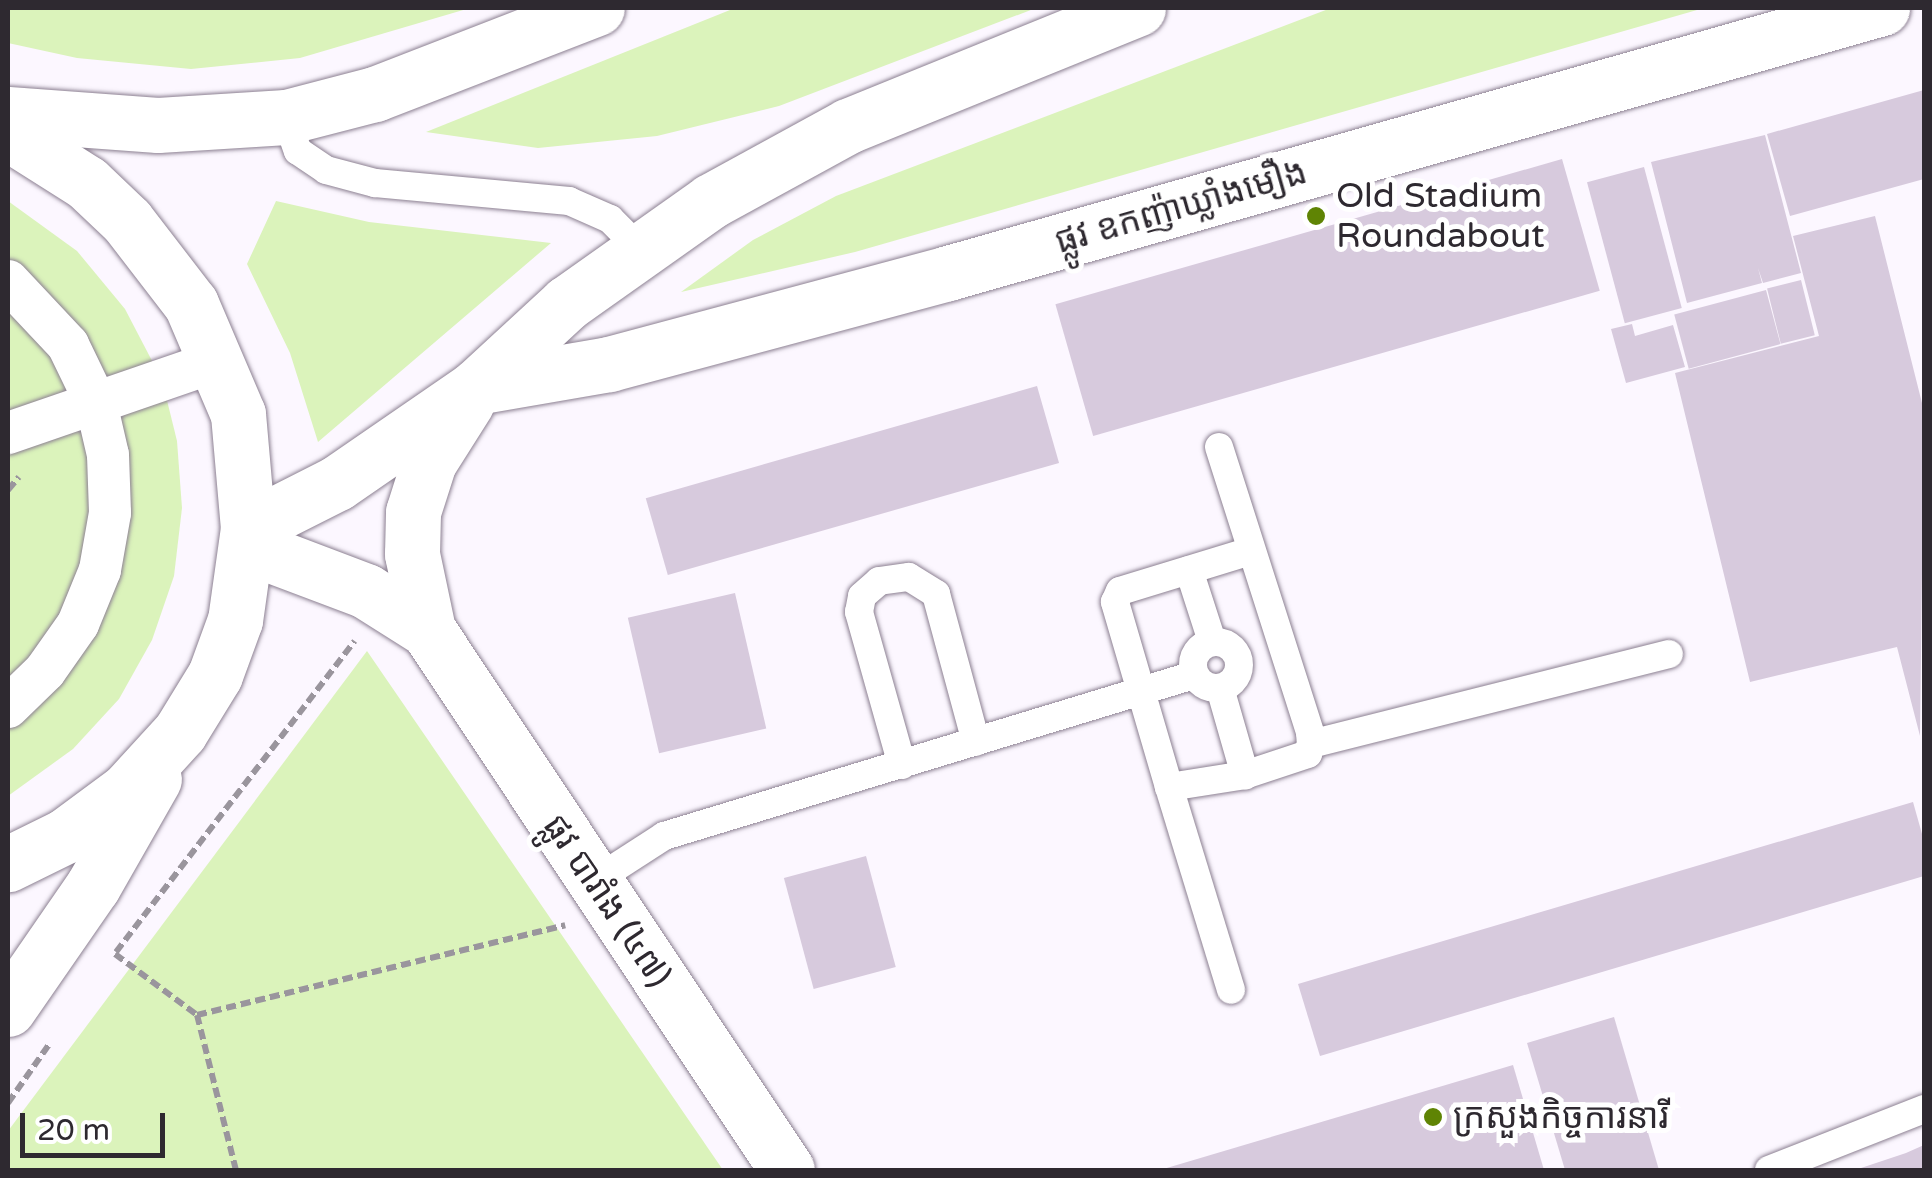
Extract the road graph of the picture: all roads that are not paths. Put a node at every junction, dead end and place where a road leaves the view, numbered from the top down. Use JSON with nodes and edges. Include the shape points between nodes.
{"nodes":[{"id":1,"x":597,"y":8,"type":"edge"},
{"id":2,"x":1138,"y":8,"type":"edge"},
{"id":3,"x":1882,"y":8,"type":"edge"},
{"id":4,"x":8,"y":114,"type":"edge"},
{"id":5,"x":286,"y":117,"type":"junction"},
{"id":6,"x":8,"y":133,"type":"edge"},
{"id":7,"x":638,"y":247,"type":"junction"},
{"id":8,"x":8,"y":281,"type":"edge"},
{"id":9,"x":220,"y":360,"type":"junction"},
{"id":10,"x":476,"y":386,"type":"junction"},
{"id":11,"x":96,"y":403,"type":"junction"},
{"id":12,"x":8,"y":432,"type":"edge"},
{"id":13,"x":1219,"y":447,"type":"dead end"},
{"id":14,"x":248,"y":537,"type":"junction"},
{"id":15,"x":1251,"y":551,"type":"junction"},
{"id":16,"x":1189,"y":570,"type":"junction"},
{"id":17,"x":428,"y":630,"type":"junction"},
{"id":18,"x":1212,"y":640,"type":"junction"},
{"id":19,"x":1281,"y":645,"type":"junction"},
{"id":20,"x":1668,"y":654,"type":"dead end"},
{"id":21,"x":1240,"y":658,"type":"junction"},
{"id":22,"x":1194,"y":675,"type":"junction"},
{"id":23,"x":1220,"y":688,"type":"junction"},
{"id":24,"x":1139,"y":694,"type":"junction"},
{"id":25,"x":8,"y":707,"type":"edge"},
{"id":26,"x":180,"y":732,"type":"junction"},
{"id":27,"x":976,"y":742,"type":"junction"},
{"id":28,"x":1311,"y":744,"type":"junction"},
{"id":29,"x":902,"y":766,"type":"junction"},
{"id":30,"x":1245,"y":775,"type":"junction"},
{"id":31,"x":1169,"y":787,"type":"junction"},
{"id":32,"x":8,"y":864,"type":"edge"},
{"id":33,"x":584,"y":902,"type":"junction"},
{"id":34,"x":1231,"y":990,"type":"dead end"},
{"id":35,"x":8,"y":1009,"type":"edge"},
{"id":36,"x":1924,"y":1109,"type":"edge"},
{"id":37,"x":788,"y":1170,"type":"edge"},
{"id":38,"x":1769,"y":1170,"type":"edge"}],
"edges":[{"from":1,"to":5,"type":"main road","via":[[376,94]]},
{"from":2,"to":7,"type":"main road","via":[[848,126]]},
{"from":3,"to":10,"type":"main road","name":"ផ្លូវ ឧកញ៉ាឃ្លាំងមឿង","via":[[948,273],[609,364]]},
{"from":4,"to":5,"type":"main road","via":[[158,126]]},
{"from":5,"to":7,"type":"lane","via":[[298,151],[326,170],[376,183],[569,201],[610,219]]},
{"from":6,"to":9,"type":"main road","via":[[87,184],[128,221],[191,304]]},
{"from":7,"to":10,"type":"main road"},
{"from":8,"to":11,"type":"street","via":[[68,346]]},
{"from":9,"to":11,"type":"street"},
{"from":9,"to":14,"type":"main road","via":[[238,414]]},
{"from":10,"to":14,"type":"main road"},
{"from":10,"to":17,"type":"main road","via":[[429,462],[413,512],[412,554]]},
{"from":11,"to":12,"type":"street"},
{"from":11,"to":25,"type":"street","via":[[108,455],[110,513],[100,570],[78,624],[45,671]]},
{"from":13,"to":15,"type":"lane"},
{"from":14,"to":17,"type":"main road","via":[[366,590]]},
{"from":14,"to":26,"type":"main road","via":[[222,657]]},
{"from":15,"to":16,"type":"lane"},
{"from":15,"to":19,"type":"lane"},
{"from":16,"to":18,"type":"lane"},
{"from":16,"to":24,"type":"lane","via":[[1120,590],[1116,602]]},
{"from":17,"to":33,"type":"main road","name":"ផ្លូវ បារាំង (៤៧)"},
{"from":18,"to":21,"type":"lane","via":[[1228,644]]},
{"from":18,"to":22,"type":"lane","via":[[1196,652]]},
{"from":19,"to":21,"type":"lane"},
{"from":19,"to":28,"type":"lane"},
{"from":20,"to":28,"type":"lane"},
{"from":21,"to":23,"type":"lane","via":[[1236,677]]},
{"from":22,"to":23,"type":"lane"},
{"from":22,"to":24,"type":"lane"},
{"from":23,"to":30,"type":"lane"},
{"from":24,"to":27,"type":"lane"},
{"from":24,"to":31,"type":"lane"},
{"from":26,"to":32,"type":"main road","via":[[126,790],[64,836]]},
{"from":26,"to":35,"type":"main road","via":[[93,886]]},
{"from":27,"to":29,"type":"lane"},
{"from":27,"to":29,"type":"lane","via":[[936,594],[909,577],[878,581],[862,596],[860,612]]},
{"from":28,"to":30,"type":"lane","via":[[1308,754]]},
{"from":29,"to":33,"type":"lane","via":[[664,836]]},
{"from":30,"to":31,"type":"lane"},
{"from":31,"to":34,"type":"lane"},
{"from":33,"to":37,"type":"main road","name":"ផ្លូវ បារាំង (៤៧)"},
{"from":36,"to":38,"type":"lane"}]}
